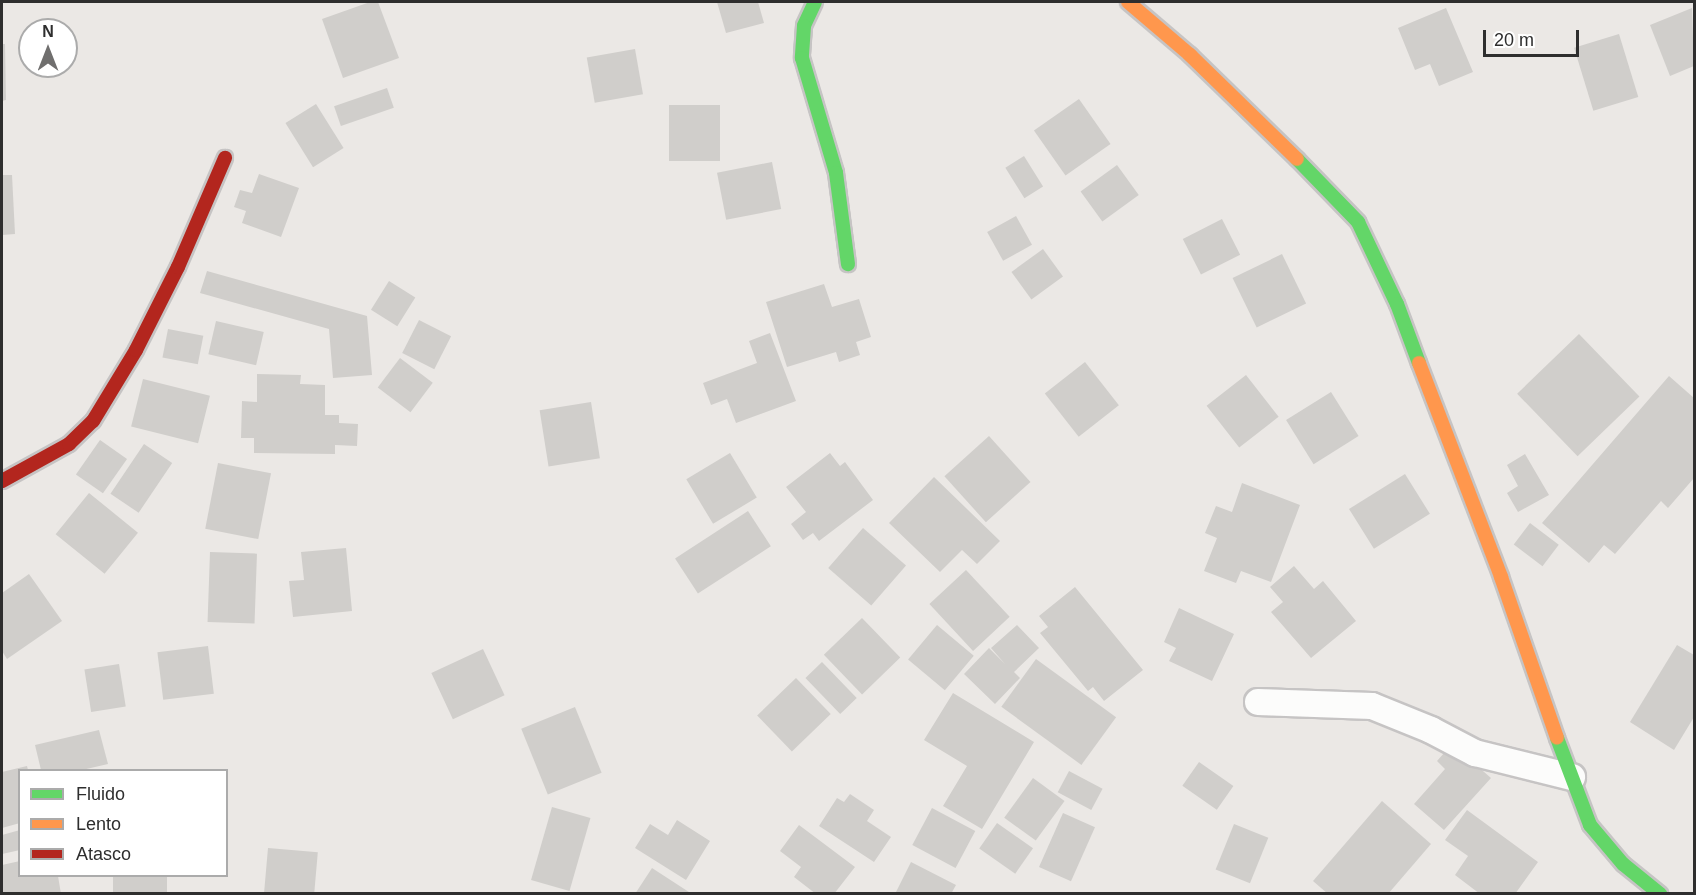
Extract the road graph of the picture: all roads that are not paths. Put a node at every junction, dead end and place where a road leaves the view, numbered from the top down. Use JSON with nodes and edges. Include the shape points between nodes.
{"nodes":[{"id":1,"x":815,"y":2,"type":"edge"},
{"id":2,"x":1128,"y":2,"type":"edge"},
{"id":3,"x":225,"y":158,"type":"dead end"},
{"id":4,"x":848,"y":264,"type":"dead end"},
{"id":5,"x":2,"y":480,"type":"edge"},
{"id":6,"x":1258,"y":702,"type":"dead end"},
{"id":7,"x":1572,"y":777,"type":"junction"},
{"id":8,"x":1660,"y":894,"type":"edge"}],
"edges":[{"from":1,"to":4,"type":"street","via":[[804,26],[802,58],[836,172]]},
{"from":2,"to":7,"type":"street","via":[[1190,55],[1358,222],[1405,326]]},
{"from":3,"to":5,"type":"street","via":[[178,267],[136,350],[93,421],[69,444]]},
{"from":6,"to":7,"type":"street","via":[[1372,706],[1475,753]]},
{"from":7,"to":8,"type":"street","via":[[1590,825],[1623,864]]}]}
